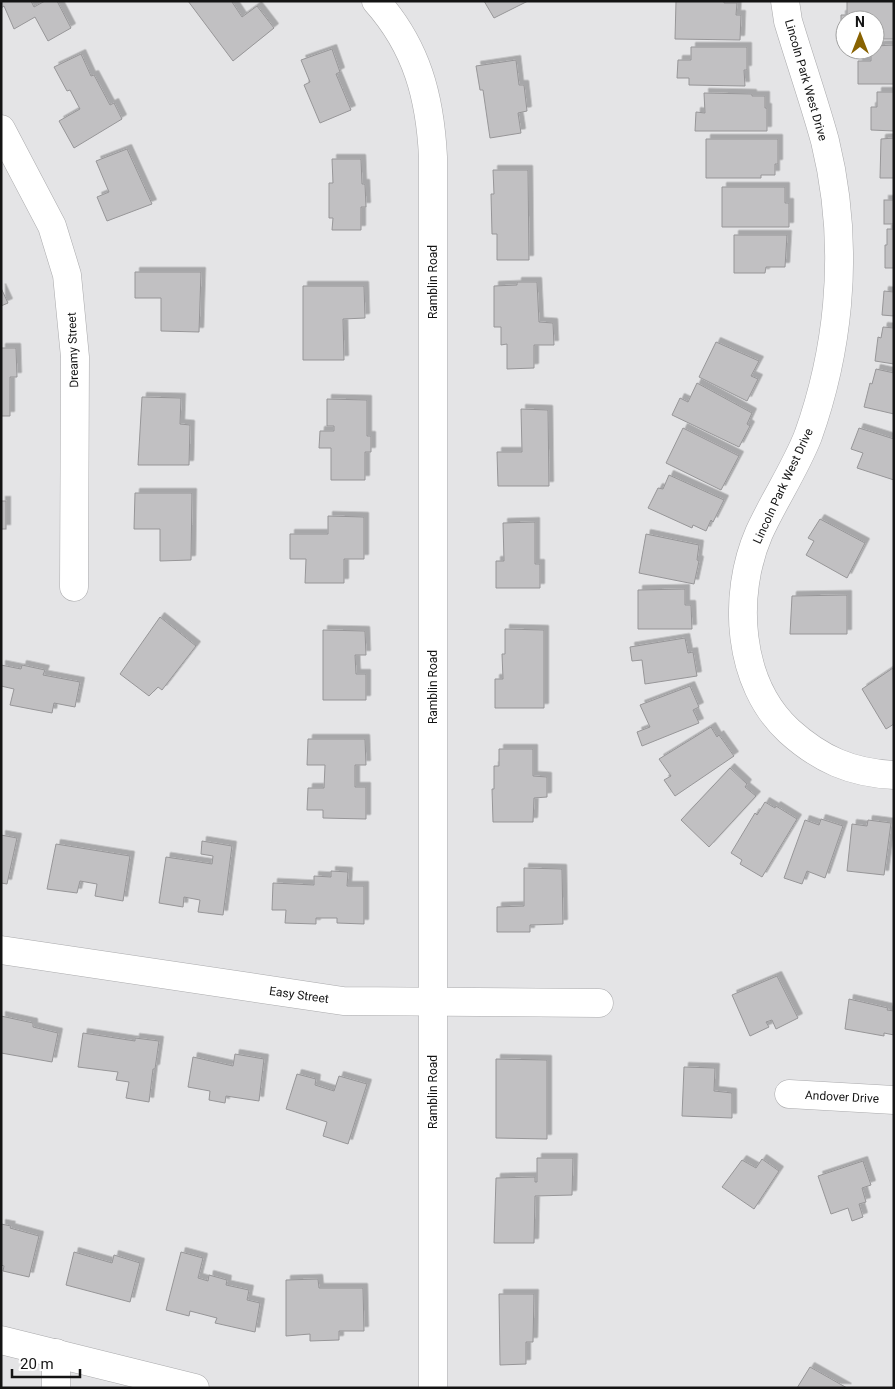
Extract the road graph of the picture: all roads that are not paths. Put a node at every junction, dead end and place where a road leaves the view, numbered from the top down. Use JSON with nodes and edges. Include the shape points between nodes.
{"nodes":[{"id":1,"x":376,"y":1,"type":"edge"},
{"id":2,"x":785,"y":1,"type":"edge"},
{"id":3,"x":1,"y":129,"type":"edge"},
{"id":4,"x":74,"y":587,"type":"dead end"},
{"id":5,"x":894,"y":775,"type":"edge"},
{"id":6,"x":1,"y":950,"type":"edge"},
{"id":7,"x":434,"y":1001,"type":"junction"},
{"id":8,"x":599,"y":1003,"type":"dead end"},
{"id":9,"x":789,"y":1094,"type":"dead end"},
{"id":10,"x":894,"y":1100,"type":"edge"},
{"id":11,"x":1,"y":1340,"type":"edge"},
{"id":12,"x":56,"y":1353,"type":"junction"},
{"id":13,"x":56,"y":1388,"type":"edge"},
{"id":14,"x":195,"y":1388,"type":"edge"},
{"id":15,"x":433,"y":1388,"type":"edge"}],
"edges":[{"from":1,"to":7,"type":"street","name":"Ramblin Road","via":[[406,41],[418,69],[432,126]]},
{"from":2,"to":5,"type":"street","name":"Lincoln Park West Drive","via":[[828,155],[838,219],[840,271],[831,351],[819,401],[808,436],[759,533],[750,559],[745,582],[744,633],[758,688],[782,725],[827,759],[844,767]]},
{"from":3,"to":4,"type":"street","name":"Dreamy Street","via":[[52,226],[68,275],[75,357]]},
{"from":6,"to":7,"type":"street","name":"Easy Street","via":[[343,1001]]},
{"from":7,"to":8,"type":"street","name":"Easy Street"},
{"from":7,"to":15,"type":"street","name":"Ramblin Road"},
{"from":9,"to":10,"type":"street","name":"Andover Drive"},
{"from":11,"to":12,"type":"street"},
{"from":12,"to":13,"type":"street"},
{"from":12,"to":14,"type":"street"}]}
